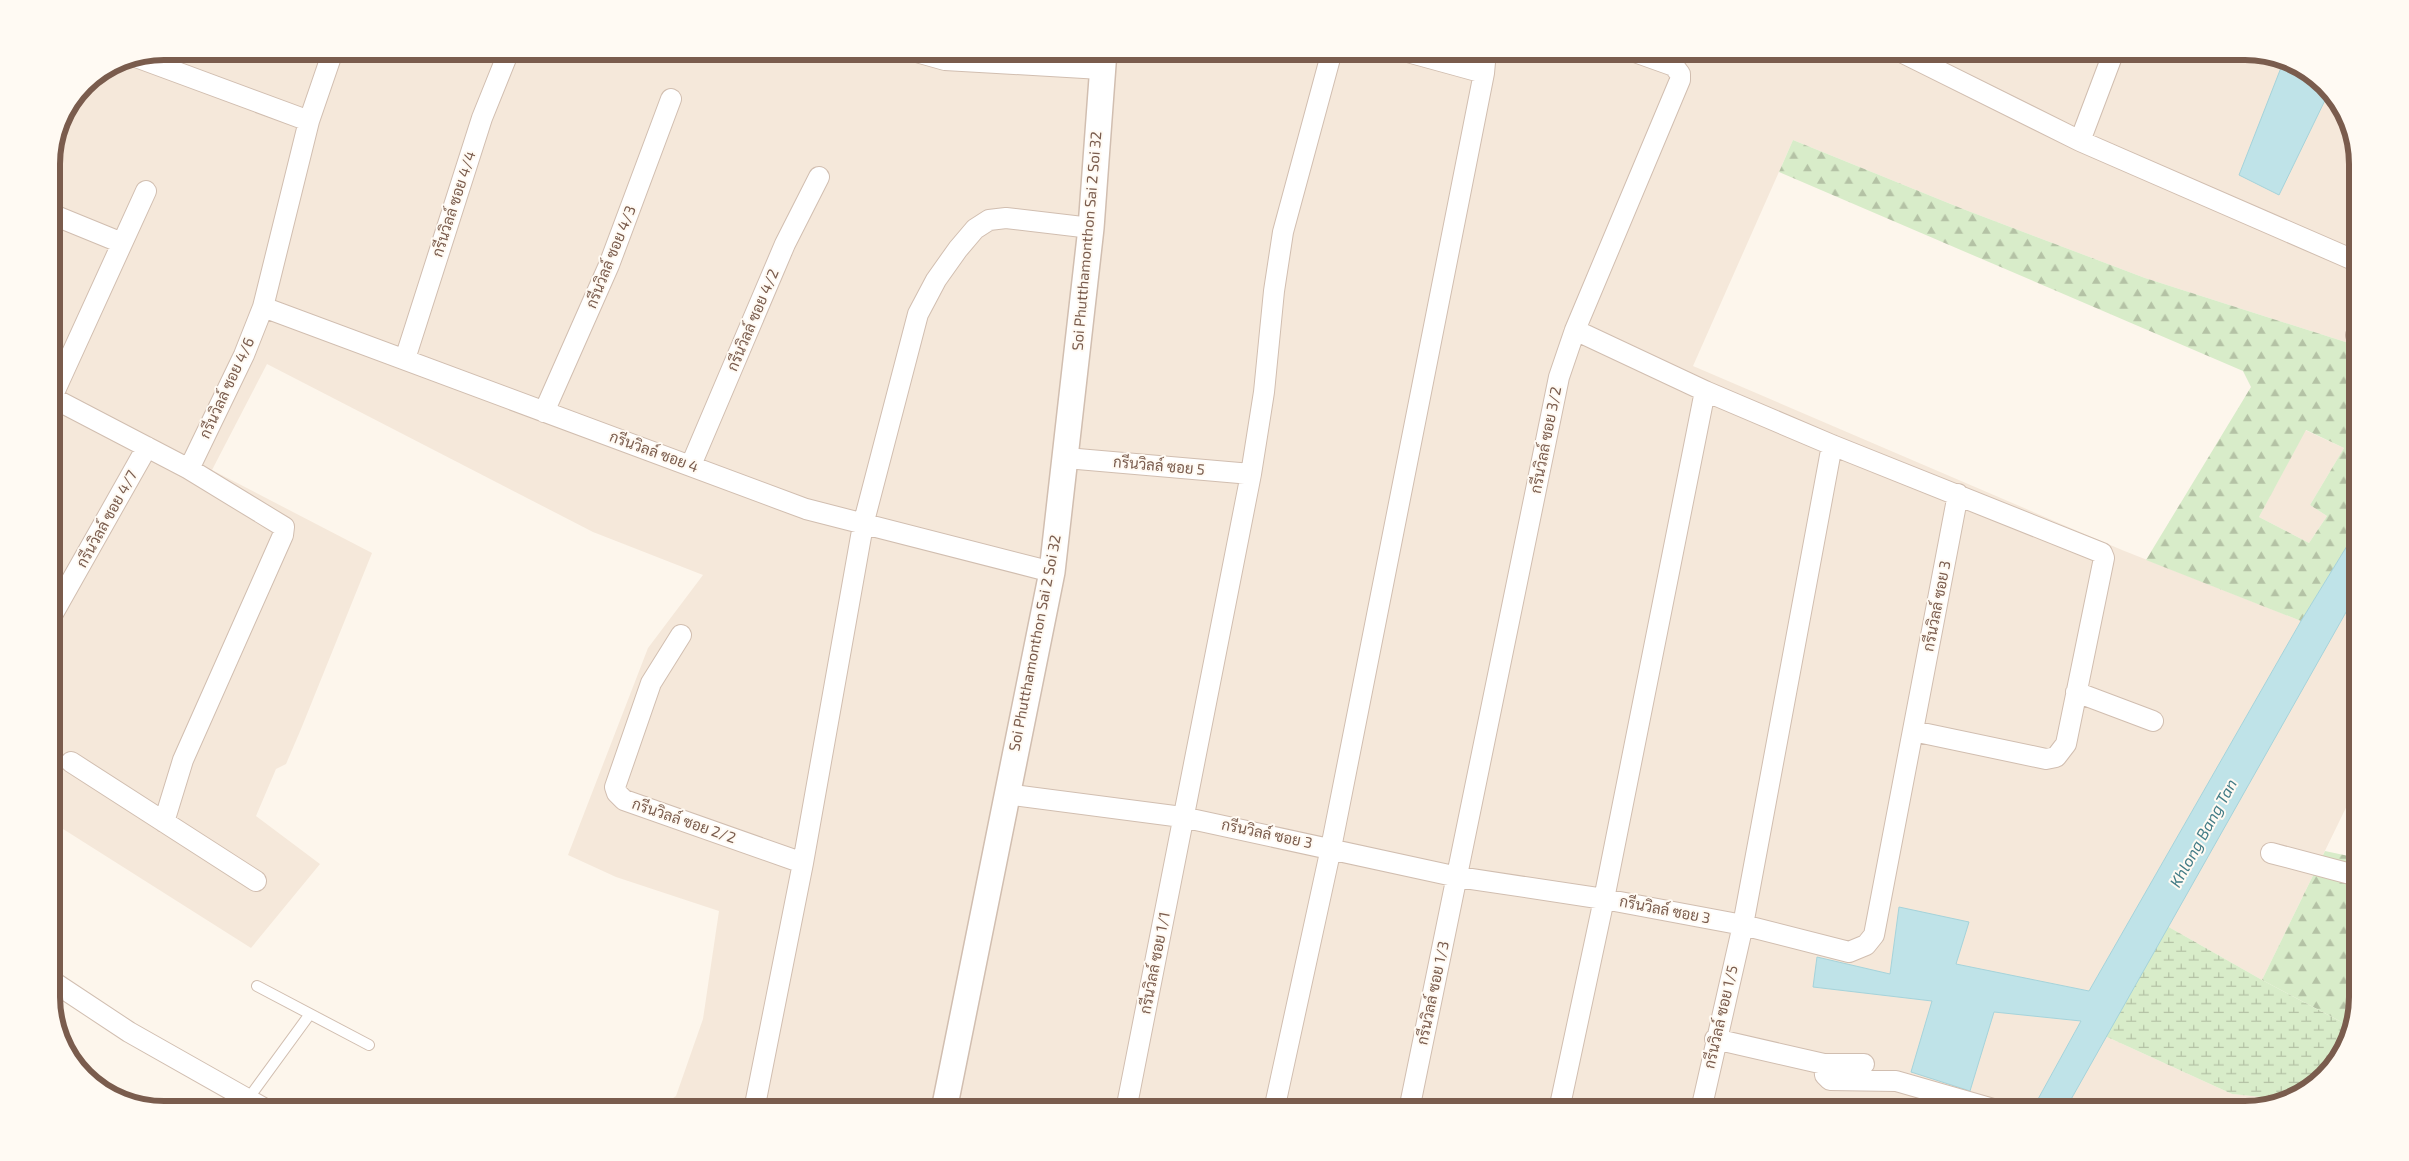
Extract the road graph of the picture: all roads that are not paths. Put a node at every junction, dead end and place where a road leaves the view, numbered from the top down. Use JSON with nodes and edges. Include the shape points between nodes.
{"nodes":[{"id":1,"x":329,"y":60,"type":"edge"},
{"id":2,"x":505,"y":60,"type":"edge"},
{"id":3,"x":945,"y":60,"type":"edge"},
{"id":4,"x":1102,"y":60,"type":"edge"},
{"id":5,"x":1330,"y":60,"type":"edge"},
{"id":6,"x":1437,"y":60,"type":"edge"},
{"id":7,"x":1485,"y":60,"type":"edge"},
{"id":8,"x":1657,"y":60,"type":"edge"},
{"id":9,"x":1916,"y":60,"type":"edge"},
{"id":10,"x":2111,"y":60,"type":"edge"},
{"id":11,"x":148,"y":62,"type":"edge"},
{"id":12,"x":1484,"y":73,"type":"junction"},
{"id":13,"x":672,"y":99,"type":"dead end"},
{"id":14,"x":309,"y":121,"type":"junction"},
{"id":15,"x":2080,"y":141,"type":"junction"},
{"id":16,"x":819,"y":177,"type":"dead end"},
{"id":17,"x":146,"y":191,"type":"dead end"},
{"id":18,"x":60,"y":217,"type":"edge"},
{"id":19,"x":1091,"y":228,"type":"junction"},
{"id":20,"x":122,"y":243,"type":"junction"},
{"id":21,"x":2349,"y":258,"type":"edge"},
{"id":22,"x":263,"y":307,"type":"junction"},
{"id":23,"x":1575,"y":330,"type":"junction"},
{"id":24,"x":405,"y":359,"type":"junction"},
{"id":25,"x":60,"y":379,"type":"edge"},
{"id":26,"x":1705,"y":391,"type":"junction"},
{"id":27,"x":60,"y":401,"type":"edge"},
{"id":28,"x":544,"y":412,"type":"junction"},
{"id":29,"x":1832,"y":445,"type":"junction"},
{"id":30,"x":147,"y":447,"type":"junction"},
{"id":31,"x":1066,"y":458,"type":"junction"},
{"id":32,"x":691,"y":465,"type":"junction"},
{"id":33,"x":189,"y":468,"type":"junction"},
{"id":34,"x":1251,"y":474,"type":"junction"},
{"id":35,"x":1958,"y":494,"type":"junction"},
{"id":36,"x":863,"y":525,"type":"junction"},
{"id":37,"x":1052,"y":572,"type":"junction"},
{"id":38,"x":60,"y":603,"type":"edge"},
{"id":39,"x":681,"y":635,"type":"dead end"},
{"id":40,"x":2076,"y":692,"type":"junction"},
{"id":41,"x":2153,"y":722,"type":"dead end"},
{"id":42,"x":1914,"y":732,"type":"junction"},
{"id":43,"x":71,"y":762,"type":"dead end"},
{"id":44,"x":1006,"y":794,"type":"junction"},
{"id":45,"x":1182,"y":817,"type":"junction"},
{"id":46,"x":164,"y":822,"type":"junction"},
{"id":47,"x":1331,"y":848,"type":"junction"},
{"id":48,"x":2271,"y":853,"type":"dead end"},
{"id":49,"x":802,"y":864,"type":"junction"},
{"id":50,"x":2349,"y":874,"type":"edge"},
{"id":51,"x":1458,"y":877,"type":"junction"},
{"id":52,"x":256,"y":881,"type":"dead end"},
{"id":53,"x":1604,"y":899,"type":"junction"},
{"id":54,"x":1743,"y":925,"type":"junction"},
{"id":55,"x":60,"y":986,"type":"edge"},
{"id":56,"x":257,"y":986,"type":"dead end"},
{"id":57,"x":310,"y":1014,"type":"junction"},
{"id":58,"x":1715,"y":1039,"type":"junction"},
{"id":59,"x":369,"y":1045,"type":"dead end"},
{"id":60,"x":1824,"y":1064,"type":"junction"},
{"id":61,"x":1864,"y":1064,"type":"dead end"},
{"id":62,"x":248,"y":1099,"type":"junction"},
{"id":63,"x":251,"y":1101,"type":"edge"},
{"id":64,"x":756,"y":1101,"type":"edge"},
{"id":65,"x":946,"y":1101,"type":"edge"},
{"id":66,"x":1128,"y":1101,"type":"edge"},
{"id":67,"x":1276,"y":1101,"type":"edge"},
{"id":68,"x":1411,"y":1101,"type":"edge"},
{"id":69,"x":1561,"y":1101,"type":"edge"},
{"id":70,"x":1703,"y":1101,"type":"edge"},
{"id":71,"x":1966,"y":1101,"type":"edge"}],
"edges":[{"from":1,"to":14,"type":"street","name":"กรีนวิลล์ ซอย 4/6"},
{"from":2,"to":24,"type":"street","name":"กรีนวิลล์ ซอย 4/4","via":[[482,118]]},
{"from":3,"to":4,"type":"street"},
{"from":4,"to":19,"type":"street","name":"Soi Phutthamonthon Sai 2 Soi 32"},
{"from":5,"to":34,"type":"street","name":"กรีนวิลล์ ซอย 1/1","via":[[1283,232]]},
{"from":6,"to":12,"type":"street"},
{"from":7,"to":12,"type":"street"},
{"from":8,"to":23,"type":"street","name":"กรีนวิลล์ ซอย 3/2","via":[[1674,66],[1680,80]]},
{"from":9,"to":15,"type":"street"},
{"from":10,"to":15,"type":"street"},
{"from":11,"to":14,"type":"street"},
{"from":12,"to":47,"type":"street"},
{"from":13,"to":28,"type":"street","name":"กรีนวิลล์ ซอย 4/3","via":[[609,265]]},
{"from":14,"to":22,"type":"street","name":"กรีนวิลล์ ซอย 4/6"},
{"from":15,"to":21,"type":"street"},
{"from":16,"to":32,"type":"street","name":"กรีนวิลล์ ซอย 4/2","via":[[785,244]]},
{"from":17,"to":20,"type":"street"},
{"from":18,"to":20,"type":"street"},
{"from":19,"to":31,"type":"street","name":"Soi Phutthamonthon Sai 2 Soi 32"},
{"from":19,"to":36,"type":"street","via":[[1006,218],[989,220],[975,229],[958,250],[936,280],[918,314]]},
{"from":20,"to":25,"type":"street"},
{"from":22,"to":24,"type":"street","name":"กรีนวิลล์ ซอย 4"},
{"from":22,"to":33,"type":"street","name":"กรีนวิลล์ ซอย 4/6","via":[[244,356]]},
{"from":23,"to":26,"type":"street"},
{"from":23,"to":51,"type":"street","name":"กรีนวิลล์ ซอย 3/2","via":[[1559,377]]},
{"from":24,"to":28,"type":"street","name":"กรีนวิลล์ ซอย 4"},
{"from":26,"to":29,"type":"street"},
{"from":26,"to":53,"type":"street"},
{"from":27,"to":30,"type":"street"},
{"from":28,"to":32,"type":"street","name":"กรีนวิลล์ ซอย 4"},
{"from":29,"to":35,"type":"street"},
{"from":29,"to":54,"type":"street","name":"กรีนวิลล์ ซอย 1/5"},
{"from":30,"to":33,"type":"street"},
{"from":30,"to":38,"type":"street","name":"กรีนวิลล์ ซอย 4/7"},
{"from":31,"to":34,"type":"street","name":"กรีนวิลล์ ซอย 5"},
{"from":31,"to":37,"type":"street","name":"Soi Phutthamonthon Sai 2 Soi 32"},
{"from":32,"to":36,"type":"street","name":"กรีนวิลล์ ซอย 4","via":[[806,509]]},
{"from":33,"to":46,"type":"street","via":[[282,524],[284,532],[182,760]]},
{"from":34,"to":45,"type":"street","name":"กรีนวิลล์ ซอย 1/1"},
{"from":35,"to":40,"type":"street","via":[[2102,552],[2104,558]]},
{"from":35,"to":42,"type":"street","name":"กรีนวิลล์ ซอย 3"},
{"from":36,"to":37,"type":"street","name":"กรีนวิลล์ ซอย 4"},
{"from":36,"to":49,"type":"street"},
{"from":37,"to":44,"type":"street","name":"Soi Phutthamonthon Sai 2 Soi 32"},
{"from":39,"to":49,"type":"street","name":"กรีนวิลล์ ซอย 2/2","via":[[651,683],[615,787],[617,793],[624,800]]},
{"from":40,"to":41,"type":"street"},
{"from":40,"to":42,"type":"street","via":[[2066,744],[2051,759]]},
{"from":42,"to":54,"type":"street","name":"กรีนวิลล์ ซอย 3","via":[[1874,935],[1866,945],[1849,952]]},
{"from":43,"to":46,"type":"street"},
{"from":44,"to":45,"type":"street","name":"กรีนวิลล์ ซอย 3"},
{"from":44,"to":65,"type":"street","name":"Soi Phutthamonthon Sai 2 Soi 32"},
{"from":45,"to":47,"type":"street","name":"กรีนวิลล์ ซอย 3"},
{"from":45,"to":66,"type":"street","name":"กรีนวิลล์ ซอย 1/1"},
{"from":46,"to":52,"type":"street"},
{"from":47,"to":51,"type":"street","name":"กรีนวิลล์ ซอย 3"},
{"from":47,"to":67,"type":"street"},
{"from":48,"to":50,"type":"street"},
{"from":49,"to":64,"type":"street"},
{"from":51,"to":53,"type":"street","name":"กรีนวิลล์ ซอย 3"},
{"from":51,"to":68,"type":"street","name":"กรีนวิลล์ ซอย 1/3"},
{"from":53,"to":54,"type":"street","name":"กรีนวิลล์ ซอย 3"},
{"from":53,"to":69,"type":"street"},
{"from":54,"to":58,"type":"street","name":"กรีนวิลล์ ซอย 1/5"},
{"from":55,"to":62,"type":"street","via":[[129,1032]]},
{"from":56,"to":57,"type":"lane"},
{"from":57,"to":59,"type":"lane"},
{"from":57,"to":62,"type":"lane"},
{"from":58,"to":60,"type":"street"},
{"from":58,"to":70,"type":"street","name":"กรีนวิลล์ ซอย 1/5"},
{"from":60,"to":61,"type":"street"},
{"from":60,"to":71,"type":"street","via":[[1825,1075],[1830,1080],[1896,1081]]},
{"from":62,"to":63,"type":"street"}]}
